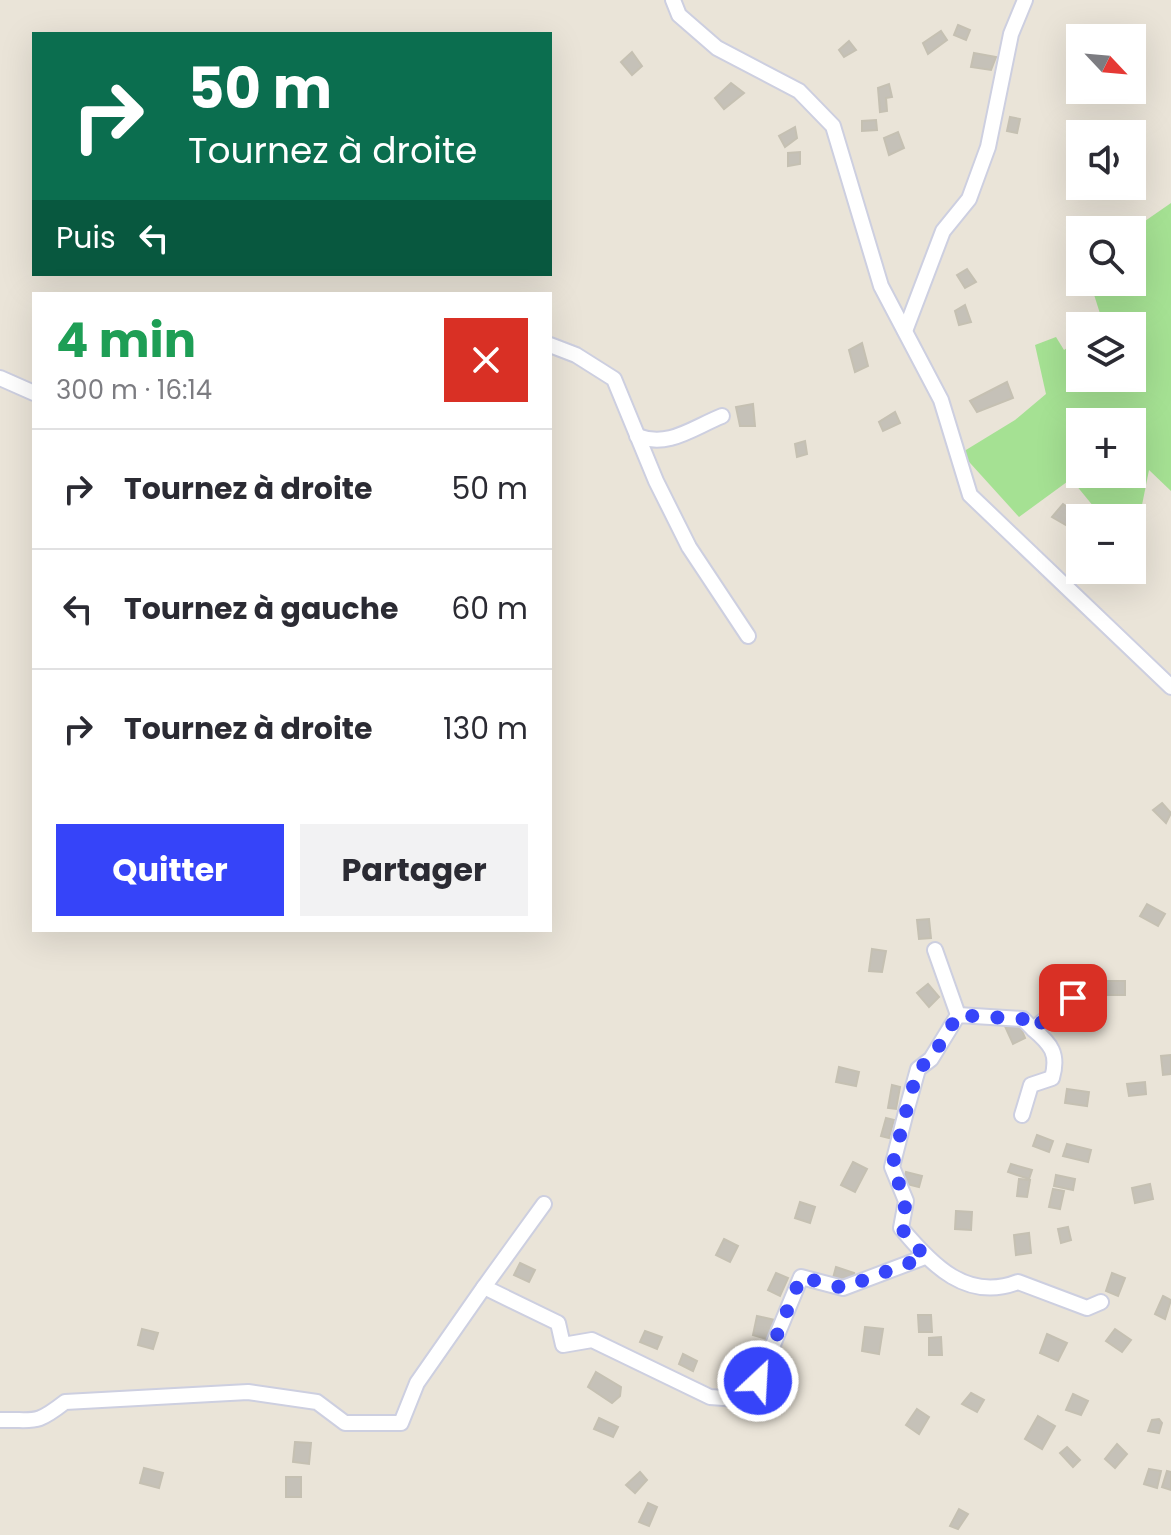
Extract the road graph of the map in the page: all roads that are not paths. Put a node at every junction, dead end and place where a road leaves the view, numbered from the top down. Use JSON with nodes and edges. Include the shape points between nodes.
{"nodes":[{"id":1,"x":673,"y":0,"type":"edge"},
{"id":2,"x":1025,"y":0,"type":"edge"},
{"id":3,"x":905,"y":331,"type":"junction"},
{"id":4,"x":552,"y":346,"type":"edge"},
{"id":5,"x":0,"y":378,"type":"edge"},
{"id":6,"x":32,"y":392,"type":"edge"},
{"id":7,"x":722,"y":416,"type":"dead end"},
{"id":8,"x":637,"y":436,"type":"junction"},
{"id":9,"x":748,"y":636,"type":"dead end"},
{"id":10,"x":1171,"y":687,"type":"edge"},
{"id":11,"x":935,"y":950,"type":"dead end"},
{"id":12,"x":1092,"y":983,"type":"dead end"},
{"id":13,"x":958,"y":1015,"type":"junction"},
{"id":14,"x":1033,"y":1029,"type":"junction"},
{"id":15,"x":1022,"y":1115,"type":"dead end"},
{"id":16,"x":544,"y":1204,"type":"dead end"},
{"id":17,"x":925,"y":1257,"type":"junction"},
{"id":18,"x":484,"y":1287,"type":"junction"},
{"id":19,"x":1101,"y":1302,"type":"dead end"},
{"id":20,"x":0,"y":1420,"type":"edge"}],
"edges":[{"from":1,"to":3,"type":"street","via":[[679,15],[717,48],[799,91],[833,126],[881,286]]},
{"from":2,"to":3,"type":"street","via":[[1011,34],[988,147],[974,186],[943,231]]},
{"from":3,"to":10,"type":"street","via":[[941,400],[970,495]]},
{"from":4,"to":8,"type":"street","via":[[614,379]]},
{"from":5,"to":6,"type":"street"},
{"from":7,"to":8,"type":"street","via":[[673,440],[652,442]]},
{"from":8,"to":9,"type":"street","via":[[689,547]]},
{"from":11,"to":13,"type":"street"},
{"from":12,"to":14,"type":"street"},
{"from":13,"to":14,"type":"street","via":[[1023,1019]]},
{"from":13,"to":17,"type":"street","via":[[931,1059],[918,1069],[892,1167],[906,1201],[901,1228]]},
{"from":14,"to":15,"type":"street","via":[[1054,1049],[1056,1065],[1052,1078],[1031,1085]]},
{"from":16,"to":18,"type":"street"},
{"from":17,"to":18,"type":"street","via":[[843,1288],[801,1277],[758,1381],[738,1399],[710,1397],[592,1340],[563,1345],[558,1323]]},
{"from":17,"to":19,"type":"street","via":[[964,1283],[996,1291],[1018,1282],[1087,1308]]},
{"from":18,"to":20,"type":"street","via":[[417,1383],[401,1423],[345,1423],[317,1402],[248,1392],[65,1402],[29,1423]]}]}
